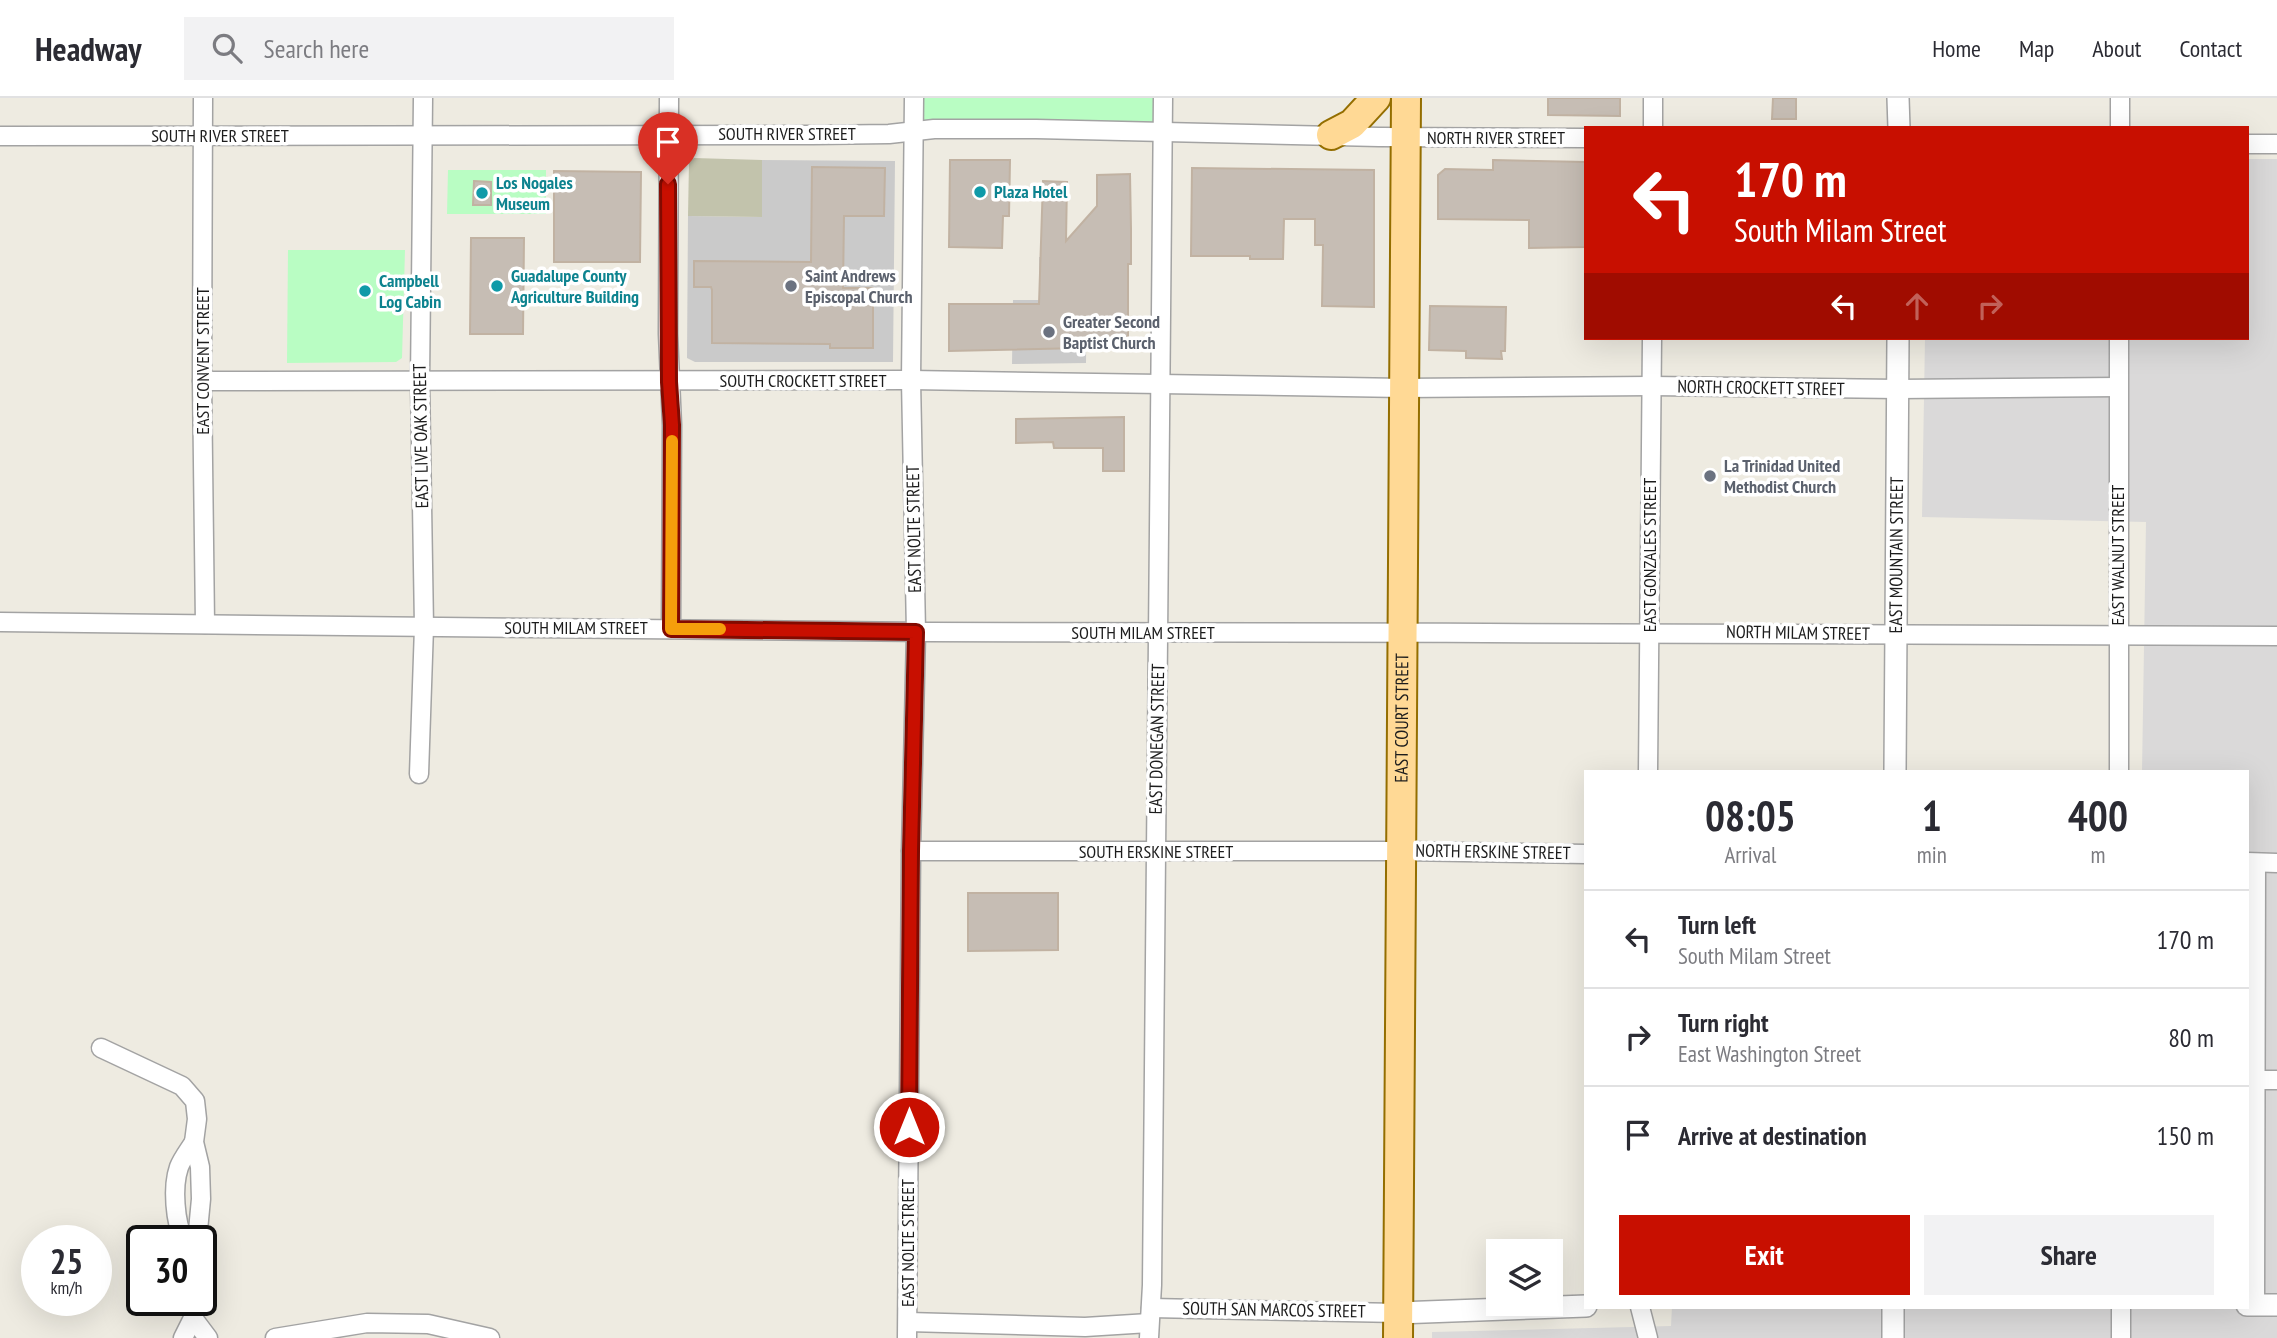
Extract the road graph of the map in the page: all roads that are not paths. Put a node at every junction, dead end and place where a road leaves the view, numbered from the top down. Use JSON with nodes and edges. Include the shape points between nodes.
{"nodes":[{"id":1,"x":203,"y":98,"type":"edge"},
{"id":2,"x":423,"y":98,"type":"edge"},
{"id":3,"x":669,"y":98,"type":"edge"},
{"id":4,"x":914,"y":98,"type":"edge"},
{"id":5,"x":1163,"y":98,"type":"edge"},
{"id":6,"x":1376,"y":98,"type":"edge"},
{"id":7,"x":1406,"y":98,"type":"edge"},
{"id":8,"x":1653,"y":98,"type":"edge"},
{"id":9,"x":1898,"y":98,"type":"edge"},
{"id":10,"x":2120,"y":98,"type":"edge"},
{"id":11,"x":1653,"y":126,"type":"edge"},
{"id":12,"x":1899,"y":126,"type":"edge"},
{"id":13,"x":2120,"y":126,"type":"edge"},
{"id":14,"x":1163,"y":131,"type":"junction"},
{"id":15,"x":913,"y":133,"type":"junction"},
{"id":16,"x":668,"y":134,"type":"junction"},
{"id":17,"x":422,"y":135,"type":"junction"},
{"id":18,"x":1331,"y":135,"type":"junction"},
{"id":19,"x":0,"y":136,"type":"edge"},
{"id":20,"x":203,"y":136,"type":"junction"},
{"id":21,"x":1406,"y":137,"type":"junction"},
{"id":22,"x":1584,"y":138,"type":"edge"},
{"id":23,"x":2249,"y":144,"type":"edge"},
{"id":24,"x":2277,"y":144,"type":"edge"},
{"id":25,"x":1652,"y":340,"type":"edge"},
{"id":26,"x":1898,"y":340,"type":"edge"},
{"id":27,"x":2119,"y":340,"type":"edge"},
{"id":28,"x":911,"y":380,"type":"junction"},
{"id":29,"x":202,"y":381,"type":"junction"},
{"id":30,"x":420,"y":381,"type":"junction"},
{"id":31,"x":669,"y":382,"type":"junction"},
{"id":32,"x":1161,"y":386,"type":"junction"},
{"id":33,"x":1651,"y":386,"type":"junction"},
{"id":34,"x":2119,"y":387,"type":"junction"},
{"id":35,"x":1403,"y":388,"type":"junction"},
{"id":36,"x":1898,"y":389,"type":"junction"},
{"id":37,"x":0,"y":622,"type":"edge"},
{"id":38,"x":205,"y":624,"type":"junction"},
{"id":39,"x":424,"y":627,"type":"junction"},
{"id":40,"x":671,"y":629,"type":"junction"},
{"id":41,"x":916,"y":632,"type":"junction"},
{"id":42,"x":1649,"y":632,"type":"junction"},
{"id":43,"x":1159,"y":633,"type":"junction"},
{"id":44,"x":1403,"y":634,"type":"junction"},
{"id":45,"x":1894,"y":634,"type":"junction"},
{"id":46,"x":2118,"y":635,"type":"junction"},
{"id":47,"x":2277,"y":636,"type":"edge"},
{"id":48,"x":1648,"y":770,"type":"edge"},
{"id":49,"x":1895,"y":770,"type":"edge"},
{"id":50,"x":2119,"y":770,"type":"edge"},
{"id":51,"x":419,"y":774,"type":"dead end"},
{"id":52,"x":911,"y":851,"type":"junction"},
{"id":53,"x":1401,"y":851,"type":"junction"},
{"id":54,"x":1154,"y":852,"type":"junction"},
{"id":55,"x":1584,"y":854,"type":"edge"},
{"id":56,"x":2251,"y":862,"type":"edge"},
{"id":57,"x":2277,"y":863,"type":"edge"},
{"id":58,"x":101,"y":1048,"type":"dead end"},
{"id":59,"x":2255,"y":1080,"type":"junction"},
{"id":60,"x":2277,"y":1080,"type":"edge"},
{"id":61,"x":194,"y":1142,"type":"junction"},
{"id":62,"x":180,"y":1225,"type":"edge"},
{"id":63,"x":199,"y":1225,"type":"edge"},
{"id":64,"x":2251,"y":1305,"type":"edge"},
{"id":65,"x":2277,"y":1305,"type":"edge"},
{"id":66,"x":1584,"y":1306,"type":"edge"},
{"id":67,"x":1641,"y":1309,"type":"edge"},
{"id":68,"x":1893,"y":1309,"type":"edge"},
{"id":69,"x":2121,"y":1309,"type":"edge"},
{"id":70,"x":191,"y":1316,"type":"edge"},
{"id":71,"x":197,"y":1316,"type":"edge"},
{"id":72,"x":1150,"y":1323,"type":"edge"},
{"id":73,"x":1398,"y":1325,"type":"edge"},
{"id":74,"x":907,"y":1330,"type":"edge"},
{"id":75,"x":183,"y":1338,"type":"edge"},
{"id":76,"x":208,"y":1338,"type":"edge"},
{"id":77,"x":275,"y":1338,"type":"edge"},
{"id":78,"x":490,"y":1338,"type":"edge"},
{"id":79,"x":1648,"y":1338,"type":"edge"},
{"id":80,"x":1893,"y":1338,"type":"edge"},
{"id":81,"x":2121,"y":1338,"type":"edge"}],
"edges":[{"from":1,"to":20,"type":"street","name":"EAST CONVENT STREET"},
{"from":2,"to":17,"type":"street","name":"EAST LIVE OAK STREET"},
{"from":3,"to":16,"type":"street"},
{"from":4,"to":15,"type":"street","name":"EAST NOLTE STREET"},
{"from":5,"to":14,"type":"street","name":"EAST DONEGAN STREET"},
{"from":6,"to":18,"type":"main road","via":[[1352,124]]},
{"from":7,"to":21,"type":"main road","name":"EAST COURT STREET"},
{"from":8,"to":11,"type":"street"},
{"from":9,"to":12,"type":"street"},
{"from":10,"to":13,"type":"street"},
{"from":14,"to":15,"type":"street","name":"SOUTH RIVER STREET","via":[[947,129]]},
{"from":14,"to":18,"type":"street","name":"SOUTH RIVER STREET"},
{"from":14,"to":32,"type":"street","name":"EAST DONEGAN STREET"},
{"from":15,"to":16,"type":"street","name":"SOUTH RIVER STREET"},
{"from":15,"to":28,"type":"street","name":"EAST NOLTE STREET"},
{"from":16,"to":17,"type":"street","name":"SOUTH RIVER STREET"},
{"from":16,"to":31,"type":"street"},
{"from":17,"to":20,"type":"street","name":"SOUTH RIVER STREET"},
{"from":17,"to":30,"type":"street","name":"EAST LIVE OAK STREET"},
{"from":18,"to":21,"type":"street","name":"SOUTH RIVER STREET"},
{"from":19,"to":20,"type":"street","name":"SOUTH RIVER STREET"},
{"from":20,"to":29,"type":"street","name":"EAST CONVENT STREET"},
{"from":21,"to":22,"type":"street","name":"NORTH RIVER STREET"},
{"from":21,"to":35,"type":"main road","name":"EAST COURT STREET"},
{"from":23,"to":24,"type":"street"},
{"from":25,"to":33,"type":"street","name":"EAST GONZALES STREET"},
{"from":26,"to":36,"type":"street","name":"EAST MOUNTAIN STREET"},
{"from":27,"to":34,"type":"street","name":"EAST WALNUT STREET"},
{"from":28,"to":31,"type":"street","name":"SOUTH CROCKETT STREET"},
{"from":28,"to":32,"type":"street","name":"SOUTH CROCKETT STREET"},
{"from":28,"to":41,"type":"street","name":"EAST NOLTE STREET"},
{"from":29,"to":30,"type":"street","name":"SOUTH CROCKETT STREET"},
{"from":29,"to":38,"type":"street","name":"EAST CONVENT STREET"},
{"from":30,"to":31,"type":"street","name":"SOUTH CROCKETT STREET"},
{"from":30,"to":39,"type":"street","name":"EAST LIVE OAK STREET"},
{"from":31,"to":40,"type":"street"},
{"from":32,"to":35,"type":"street","name":"SOUTH CROCKETT STREET"},
{"from":32,"to":43,"type":"street","name":"EAST DONEGAN STREET"},
{"from":33,"to":35,"type":"street","name":"NORTH CROCKETT STREET"},
{"from":33,"to":36,"type":"street","name":"NORTH CROCKETT STREET"},
{"from":33,"to":42,"type":"street","name":"EAST GONZALES STREET"},
{"from":34,"to":36,"type":"street","name":"NORTH CROCKETT STREET"},
{"from":34,"to":46,"type":"street","name":"EAST WALNUT STREET"},
{"from":35,"to":44,"type":"main road","name":"EAST COURT STREET"},
{"from":36,"to":45,"type":"street","name":"EAST MOUNTAIN STREET"},
{"from":37,"to":38,"type":"street","name":"SOUTH MILAM STREET"},
{"from":38,"to":39,"type":"street","name":"SOUTH MILAM STREET"},
{"from":39,"to":40,"type":"street","name":"SOUTH MILAM STREET"},
{"from":39,"to":51,"type":"street","name":"EAST LIVE OAK STREET"},
{"from":40,"to":41,"type":"street","name":"SOUTH MILAM STREET"},
{"from":41,"to":43,"type":"street","name":"SOUTH MILAM STREET"},
{"from":41,"to":52,"type":"street","name":"EAST NOLTE STREET"},
{"from":42,"to":44,"type":"street","name":"NORTH MILAM STREET"},
{"from":42,"to":45,"type":"street","name":"NORTH MILAM STREET"},
{"from":42,"to":48,"type":"street","name":"EAST GONZALES STREET"},
{"from":43,"to":44,"type":"street","name":"SOUTH MILAM STREET"},
{"from":43,"to":54,"type":"street","name":"EAST DONEGAN STREET"},
{"from":44,"to":53,"type":"main road","name":"EAST COURT STREET"},
{"from":45,"to":46,"type":"street","name":"NORTH MILAM STREET"},
{"from":45,"to":49,"type":"street","name":"EAST MOUNTAIN STREET"},
{"from":46,"to":47,"type":"street","name":"NORTH MILAM STREET"},
{"from":46,"to":50,"type":"street","name":"EAST WALNUT STREET"},
{"from":52,"to":54,"type":"street","name":"SOUTH ERSKINE STREET"},
{"from":52,"to":74,"type":"street","name":"EAST NOLTE STREET"},
{"from":53,"to":54,"type":"street","name":"SOUTH ERSKINE STREET"},
{"from":53,"to":55,"type":"street","name":"NORTH ERSKINE STREET"},
{"from":53,"to":73,"type":"main road","name":"EAST COURT STREET"},
{"from":54,"to":72,"type":"street","name":"EAST DONEGAN STREET"},
{"from":56,"to":57,"type":"street"},
{"from":56,"to":59,"type":"street"},
{"from":58,"to":61,"type":"street","via":[[182,1086],[195,1101]]},
{"from":59,"to":60,"type":"street"},
{"from":59,"to":64,"type":"street"},
{"from":61,"to":62,"type":"street","via":[[179,1168],[175,1203]]},
{"from":61,"to":63,"type":"street","via":[[200,1167]]},
{"from":64,"to":65,"type":"street"},
{"from":66,"to":73,"type":"street"},
{"from":67,"to":79,"type":"street"},
{"from":68,"to":80,"type":"street"},
{"from":69,"to":81,"type":"street"},
{"from":70,"to":75,"type":"street"},
{"from":71,"to":76,"type":"street"},
{"from":72,"to":73,"type":"street","name":"SOUTH SAN MARCOS STREET"},
{"from":72,"to":74,"type":"street","name":"SOUTH SAN MARCOS STREET"},
{"from":77,"to":78,"type":"street","via":[[367,1323],[428,1324]]}]}
